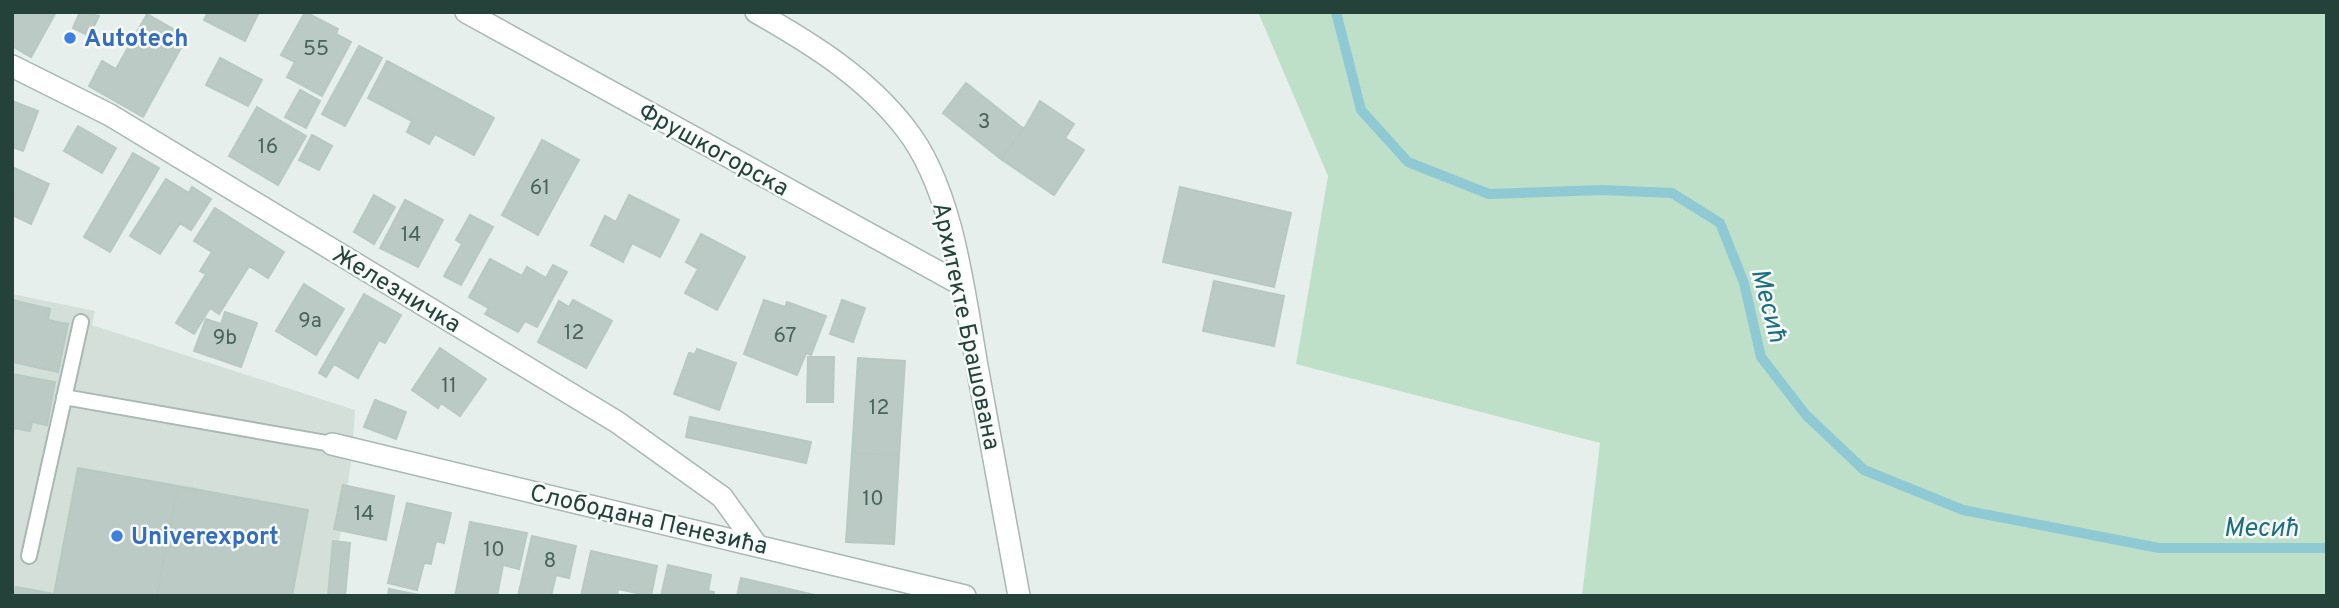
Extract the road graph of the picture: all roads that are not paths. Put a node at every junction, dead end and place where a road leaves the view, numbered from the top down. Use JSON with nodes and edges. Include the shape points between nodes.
{"nodes":[{"id":1,"x":466,"y":12,"type":"edge"},
{"id":2,"x":756,"y":12,"type":"edge"},
{"id":3,"x":12,"y":66,"type":"edge"},
{"id":4,"x":962,"y":285,"type":"junction"},
{"id":5,"x":81,"y":322,"type":"dead end"},
{"id":6,"x":64,"y":397,"type":"junction"},
{"id":7,"x":332,"y":444,"type":"joint"},
{"id":8,"x":756,"y":544,"type":"junction"},
{"id":9,"x":29,"y":556,"type":"dead end"},
{"id":10,"x":965,"y":596,"type":"edge"},
{"id":11,"x":1019,"y":596,"type":"edge"}],
"edges":[{"from":1,"to":4,"type":"street","name":"Фрушкогорска"},
{"from":2,"to":4,"type":"street","name":"Архитекте Брашована","via":[[809,42],[873,90],[908,131],[942,197]]},
{"from":3,"to":8,"type":"street","name":"Железничка","via":[[110,115],[617,422],[722,497]]},
{"from":4,"to":11,"type":"street","name":"Архитекте Брашована"},
{"from":5,"to":6,"type":"lane"},
{"from":6,"to":7,"type":"lane"},
{"from":6,"to":9,"type":"lane"},
{"from":7,"to":8,"type":"street","name":"Слободана Пенезића"},
{"from":8,"to":10,"type":"street","name":"Слободана Пенезића"}]}
